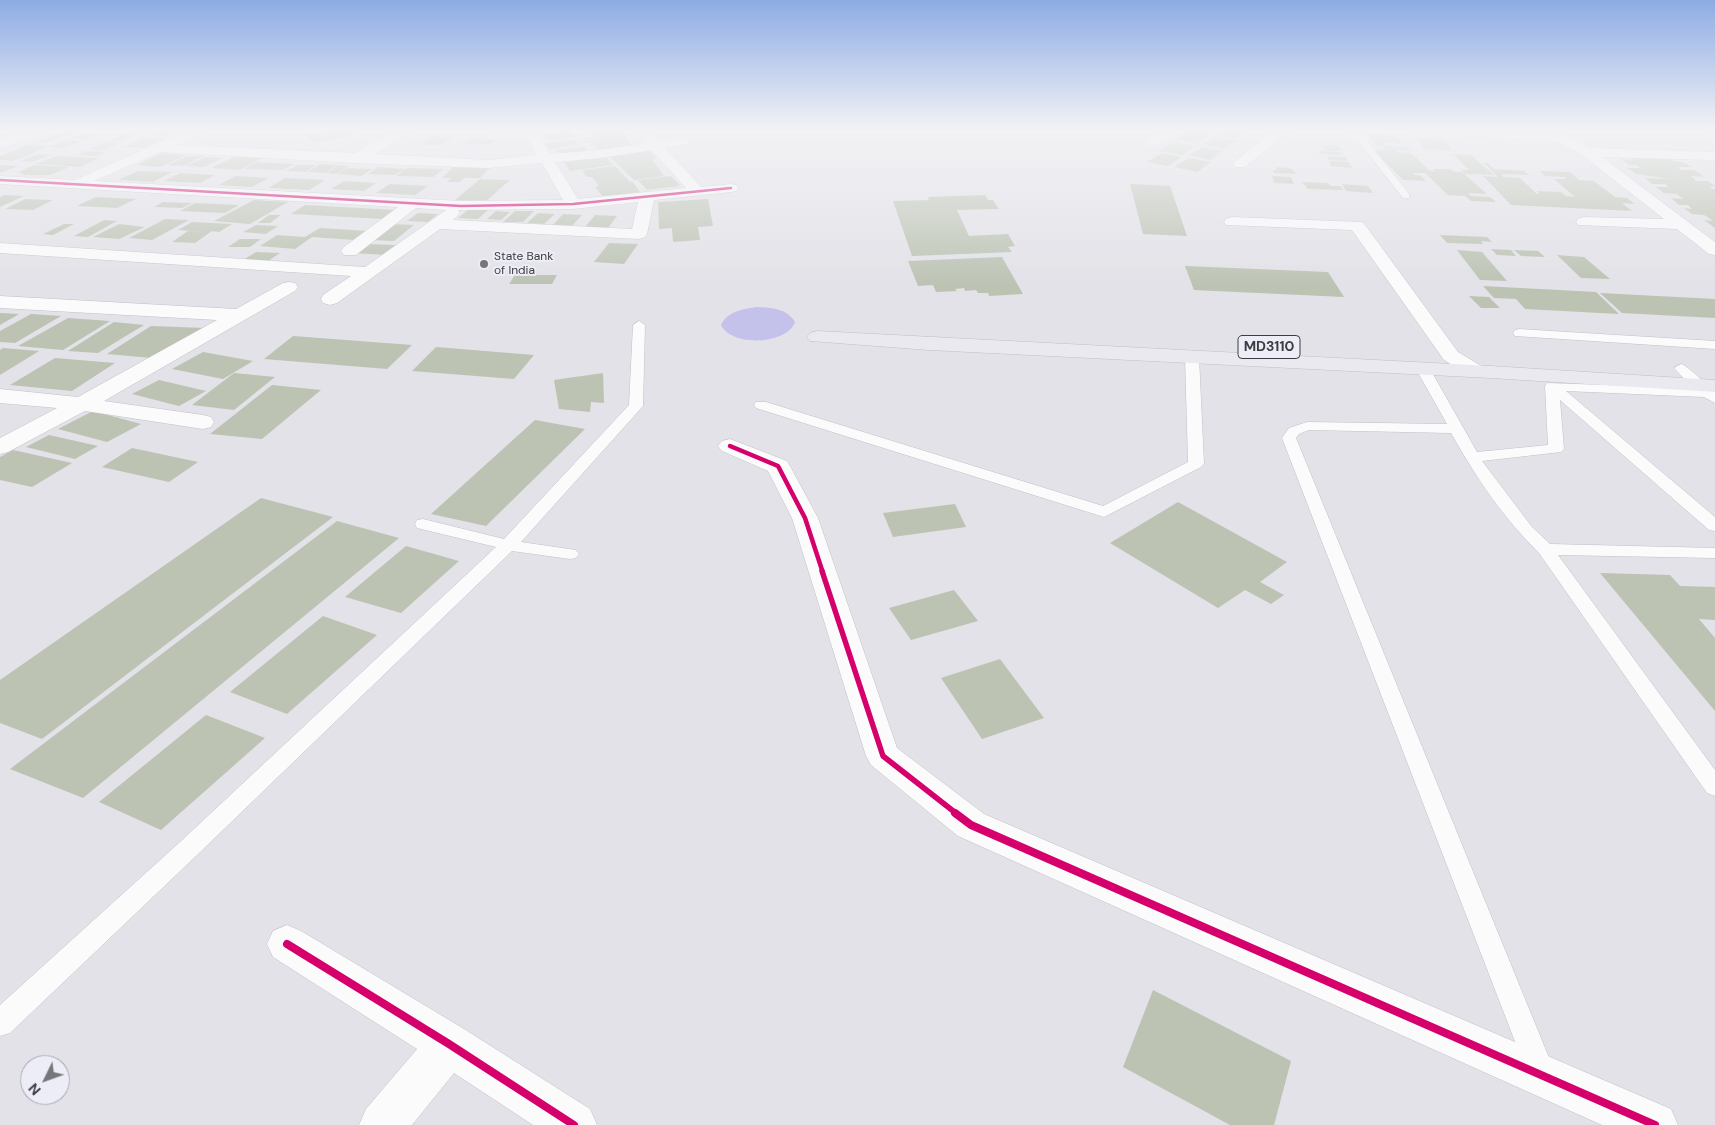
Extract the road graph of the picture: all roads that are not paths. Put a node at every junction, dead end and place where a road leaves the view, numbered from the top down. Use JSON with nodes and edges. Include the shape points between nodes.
{"nodes":[{"id":1,"x":12,"y":180,"type":"edge"},
{"id":2,"x":81,"y":180,"type":"edge"},
{"id":3,"x":559,"y":180,"type":"edge"},
{"id":4,"x":688,"y":180,"type":"edge"},
{"id":5,"x":1394,"y":180,"type":"edge"},
{"id":6,"x":1625,"y":180,"type":"edge"},
{"id":7,"x":75,"y":183,"type":"junction"},
{"id":8,"x":731,"y":188,"type":"dead end"},
{"id":9,"x":698,"y":192,"type":"junction"},
{"id":10,"x":1406,"y":196,"type":"dead end"},
{"id":11,"x":647,"y":198,"type":"junction"},
{"id":12,"x":413,"y":203,"type":"junction"},
{"id":13,"x":573,"y":204,"type":"junction"},
{"id":14,"x":461,"y":206,"type":"junction"},
{"id":15,"x":1232,"y":222,"type":"dead end"},
{"id":16,"x":1584,"y":222,"type":"dead end"},
{"id":17,"x":438,"y":224,"type":"junction"},
{"id":18,"x":1683,"y":224,"type":"junction"},
{"id":19,"x":0,"y":248,"type":"edge"},
{"id":20,"x":1715,"y":250,"type":"edge"},
{"id":21,"x":350,"y":251,"type":"dead end"},
{"id":22,"x":367,"y":272,"type":"junction"},
{"id":23,"x":289,"y":287,"type":"dead end"},
{"id":24,"x":330,"y":299,"type":"dead end"},
{"id":25,"x":0,"y":302,"type":"edge"},
{"id":26,"x":238,"y":315,"type":"junction"},
{"id":27,"x":639,"y":325,"type":"dead end"},
{"id":28,"x":1519,"y":333,"type":"dead end"},
{"id":29,"x":1715,"y":345,"type":"edge"},
{"id":30,"x":1451,"y":356,"type":"junction"},
{"id":31,"x":1192,"y":357,"type":"junction"},
{"id":32,"x":1681,"y":368,"type":"junction"},
{"id":33,"x":1423,"y":369,"type":"junction"},
{"id":34,"x":1476,"y":371,"type":"junction"},
{"id":35,"x":1715,"y":371,"type":"edge"},
{"id":36,"x":1552,"y":386,"type":"junction"},
{"id":37,"x":1710,"y":392,"type":"edge"},
{"id":38,"x":0,"y":396,"type":"edge"},
{"id":39,"x":82,"y":404,"type":"junction"},
{"id":40,"x":761,"y":404,"type":"dead end"},
{"id":41,"x":203,"y":422,"type":"dead end"},
{"id":42,"x":1457,"y":430,"type":"junction"},
{"id":43,"x":730,"y":446,"type":"dead end"},
{"id":44,"x":0,"y":447,"type":"edge"},
{"id":45,"x":1472,"y":457,"type":"junction"},
{"id":46,"x":423,"y":524,"type":"dead end"},
{"id":47,"x":1715,"y":526,"type":"edge"},
{"id":48,"x":508,"y":545,"type":"junction"},
{"id":49,"x":1545,"y":549,"type":"junction"},
{"id":50,"x":1715,"y":553,"type":"edge"},
{"id":51,"x":570,"y":554,"type":"dead end"},
{"id":52,"x":1715,"y":787,"type":"edge"},
{"id":53,"x":287,"y":944,"type":"dead end"},
{"id":54,"x":0,"y":1023,"type":"edge"},
{"id":55,"x":449,"y":1044,"type":"junction"},
{"id":56,"x":1542,"y":1076,"type":"junction"},
{"id":57,"x":382,"y":1125,"type":"edge"},
{"id":58,"x":574,"y":1125,"type":"edge"},
{"id":59,"x":1654,"y":1125,"type":"edge"}],
"edges":[{"from":1,"to":7,"type":"street"},
{"from":2,"to":7,"type":"street"},
{"from":3,"to":13,"type":"street"},
{"from":4,"to":9,"type":"street"},
{"from":5,"to":10,"type":"lane"},
{"from":6,"to":18,"type":"street"},
{"from":7,"to":12,"type":"street"},
{"from":8,"to":9,"type":"street"},
{"from":9,"to":11,"type":"street"},
{"from":11,"to":13,"type":"street"},
{"from":11,"to":17,"type":"street","via":[[639,234]]},
{"from":12,"to":14,"type":"street"},
{"from":12,"to":21,"type":"street"},
{"from":13,"to":14,"type":"street"},
{"from":14,"to":17,"type":"street"},
{"from":15,"to":30,"type":"street","via":[[1357,225]]},
{"from":16,"to":18,"type":"street"},
{"from":17,"to":22,"type":"street"},
{"from":18,"to":20,"type":"street"},
{"from":19,"to":22,"type":"street"},
{"from":22,"to":24,"type":"street"},
{"from":23,"to":26,"type":"street"},
{"from":25,"to":26,"type":"street"},
{"from":26,"to":39,"type":"street"},
{"from":27,"to":48,"type":"lane","via":[[636,406]]},
{"from":28,"to":29,"type":"lane"},
{"from":30,"to":31,"type":"main road","number":"MD3110","via":[[956,329],[820,332]]},
{"from":30,"to":32,"type":"main road","number":"MD3110"},
{"from":30,"to":34,"type":"street"},
{"from":31,"to":33,"type":"main road","number":"MD3110"},
{"from":31,"to":40,"type":"lane","via":[[1196,464],[1104,512]]},
{"from":32,"to":35,"type":"main road","number":"MD3110"},
{"from":32,"to":37,"type":"lane"},
{"from":33,"to":34,"type":"main road","number":"MD3110"},
{"from":33,"to":42,"type":"lane"},
{"from":34,"to":37,"type":"main road","number":"MD3110"},
{"from":36,"to":37,"type":"lane"},
{"from":36,"to":45,"type":"lane","via":[[1556,449]]},
{"from":36,"to":47,"type":"lane"},
{"from":38,"to":39,"type":"street"},
{"from":39,"to":41,"type":"street"},
{"from":39,"to":44,"type":"street"},
{"from":42,"to":45,"type":"lane"},
{"from":42,"to":56,"type":"lane","via":[[1307,426],[1294,431],[1289,438]]},
{"from":43,"to":56,"type":"street","via":[[778,466],[805,518],[883,756],[971,826]]},
{"from":45,"to":49,"type":"lane","via":[[1526,531]]},
{"from":46,"to":48,"type":"lane"},
{"from":48,"to":51,"type":"lane"},
{"from":48,"to":54,"type":"lane"},
{"from":49,"to":50,"type":"lane"},
{"from":49,"to":52,"type":"lane"},
{"from":53,"to":55,"type":"street"},
{"from":55,"to":57,"type":"street"},
{"from":55,"to":58,"type":"street"},
{"from":56,"to":59,"type":"street"}]}
